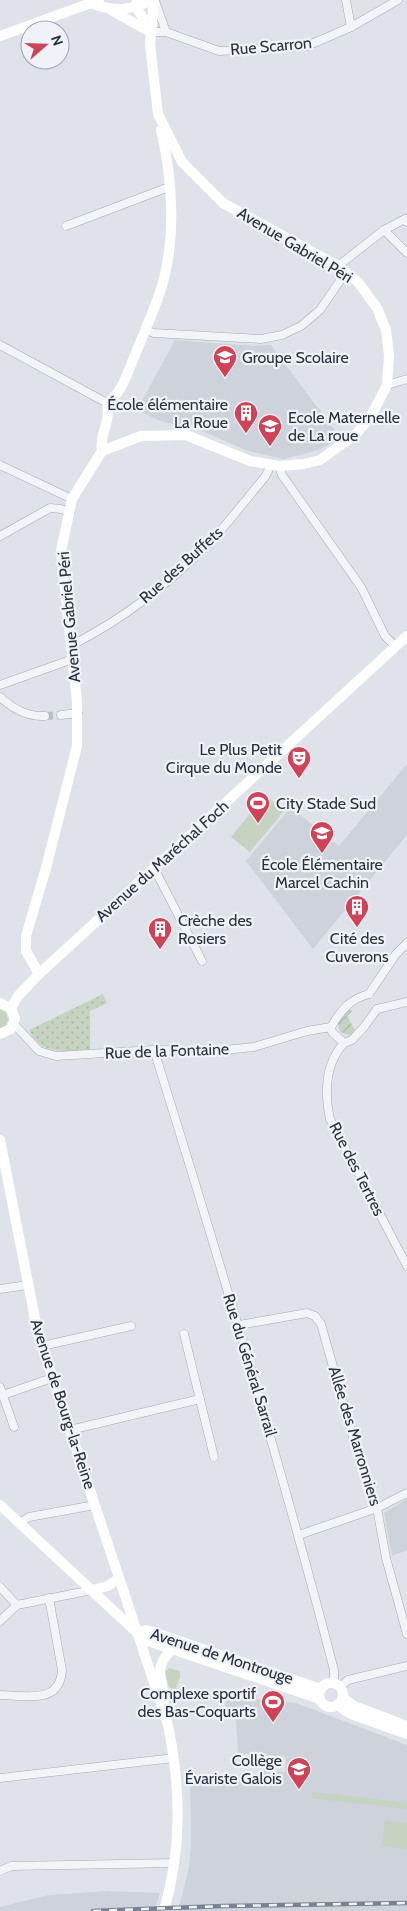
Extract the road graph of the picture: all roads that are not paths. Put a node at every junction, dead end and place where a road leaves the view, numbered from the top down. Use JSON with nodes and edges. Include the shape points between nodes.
{"nodes":[{"id":1,"x":154,"y":0,"type":"edge"},
{"id":2,"x":346,"y":0,"type":"edge"},
{"id":3,"x":398,"y":0,"type":"edge"},
{"id":4,"x":95,"y":2,"type":"edge"},
{"id":5,"x":137,"y":4,"type":"edge"},
{"id":6,"x":111,"y":10,"type":"junction"},
{"id":7,"x":351,"y":27,"type":"junction"},
{"id":8,"x":150,"y":32,"type":"junction"},
{"id":9,"x":166,"y":32,"type":"junction"},
{"id":10,"x":0,"y":36,"type":"edge"},
{"id":11,"x":158,"y":114,"type":"junction"},
{"id":12,"x":182,"y":162,"type":"junction"},
{"id":13,"x":169,"y":164,"type":"junction"},
{"id":14,"x":169,"y":188,"type":"junction"},
{"id":15,"x":406,"y":220,"type":"edge"},
{"id":16,"x":66,"y":226,"type":"dead end"},
{"id":17,"x":384,"y":230,"type":"junction"},
{"id":18,"x":407,"y":253,"type":"edge"},
{"id":19,"x":342,"y":269,"type":"junction"},
{"id":20,"x":145,"y":330,"type":"junction"},
{"id":21,"x":0,"y":345,"type":"edge"},
{"id":22,"x":407,"y":379,"type":"edge"},
{"id":23,"x":387,"y":385,"type":"junction"},
{"id":24,"x":107,"y":403,"type":"junction"},
{"id":25,"x":102,"y":451,"type":"junction"},
{"id":26,"x":0,"y":465,"type":"edge"},
{"id":27,"x":275,"y":466,"type":"junction"},
{"id":28,"x":72,"y":499,"type":"junction"},
{"id":29,"x":70,"y":512,"type":"junction"},
{"id":30,"x":0,"y":536,"type":"edge"},
{"id":31,"x":407,"y":636,"type":"edge"},
{"id":32,"x":72,"y":645,"type":"junction"},
{"id":33,"x":396,"y":646,"type":"junction"},
{"id":34,"x":73,"y":659,"type":"junction"},
{"id":35,"x":0,"y":686,"type":"edge"},
{"id":36,"x":0,"y":697,"type":"edge"},
{"id":37,"x":78,"y":713,"type":"junction"},
{"id":38,"x":61,"y":715,"type":"tunnel mouth"},
{"id":39,"x":45,"y":716,"type":"tunnel mouth"},
{"id":40,"x":154,"y":868,"type":"junction"},
{"id":41,"x":407,"y":943,"type":"edge"},
{"id":42,"x":202,"y":962,"type":"dead end"},
{"id":43,"x":39,"y":974,"type":"junction"},
{"id":44,"x":369,"y":994,"type":"junction"},
{"id":45,"x":407,"y":1002,"type":"edge"},
{"id":46,"x":0,"y":1003,"type":"edge"},
{"id":47,"x":11,"y":1008,"type":"junction"},
{"id":48,"x":377,"y":1009,"type":"junction"},
{"id":49,"x":14,"y":1024,"type":"junction"},
{"id":50,"x":331,"y":1027,"type":"junction"},
{"id":51,"x":0,"y":1034,"type":"edge"},
{"id":52,"x":344,"y":1043,"type":"junction"},
{"id":53,"x":154,"y":1050,"type":"junction"},
{"id":54,"x":0,"y":1140,"type":"edge"},
{"id":55,"x":407,"y":1266,"type":"edge"},
{"id":56,"x":28,"y":1285,"type":"junction"},
{"id":57,"x":0,"y":1289,"type":"edge"},
{"id":58,"x":239,"y":1325,"type":"junction"},
{"id":59,"x":131,"y":1326,"type":"dead end"},
{"id":60,"x":184,"y":1334,"type":"dead end"},
{"id":61,"x":42,"y":1346,"type":"junction"},
{"id":62,"x":52,"y":1378,"type":"junction"},
{"id":63,"x":1,"y":1391,"type":"edge"},
{"id":64,"x":200,"y":1399,"type":"junction"},
{"id":65,"x":14,"y":1427,"type":"dead end"},
{"id":66,"x":70,"y":1430,"type":"junction"},
{"id":67,"x":214,"y":1457,"type":"dead end"},
{"id":68,"x":407,"y":1494,"type":"edge"},
{"id":69,"x":95,"y":1504,"type":"junction"},
{"id":70,"x":0,"y":1506,"type":"edge"},
{"id":71,"x":377,"y":1508,"type":"junction"},
{"id":72,"x":20,"y":1523,"type":"junction"},
{"id":73,"x":299,"y":1535,"type":"junction"},
{"id":74,"x":119,"y":1578,"type":"junction"},
{"id":75,"x":0,"y":1588,"type":"edge"},
{"id":76,"x":92,"y":1590,"type":"junction"},
{"id":77,"x":49,"y":1598,"type":"junction"},
{"id":78,"x":17,"y":1605,"type":"junction"},
{"id":79,"x":0,"y":1621,"type":"edge"},
{"id":80,"x":137,"y":1632,"type":"junction"},
{"id":81,"x":407,"y":1634,"type":"edge"},
{"id":82,"x":171,"y":1650,"type":"junction"},
{"id":83,"x":407,"y":1666,"type":"edge"},
{"id":84,"x":337,"y":1685,"type":"junction"},
{"id":85,"x":321,"y":1694,"type":"junction"},
{"id":86,"x":0,"y":1695,"type":"edge"},
{"id":87,"x":340,"y":1701,"type":"junction"},
{"id":88,"x":164,"y":1712,"type":"junction"},
{"id":89,"x":407,"y":1726,"type":"edge"},
{"id":90,"x":407,"y":1734,"type":"edge"},
{"id":91,"x":174,"y":1758,"type":"junction"},
{"id":92,"x":0,"y":1778,"type":"edge"},
{"id":93,"x":176,"y":1863,"type":"junction"},
{"id":94,"x":0,"y":1871,"type":"edge"},
{"id":95,"x":164,"y":1911,"type":"edge"}],
"edges":[{"from":1,"to":5,"type":"street"},
{"from":1,"to":8,"type":"street","name":"Avenue Gabriel Péri"},
{"from":1,"to":9,"type":"street"},
{"from":2,"to":7,"type":"street"},
{"from":3,"to":7,"type":"street","name":"Rue Scarron"},
{"from":4,"to":6,"type":"street"},
{"from":4,"to":10,"type":"street"},
{"from":5,"to":6,"type":"street"},
{"from":5,"to":8,"type":"street"},
{"from":6,"to":8,"type":"street"},
{"from":7,"to":9,"type":"street","name":"Rue Scarron","via":[[306,46],[218,51]]},
{"from":8,"to":9,"type":"street","name":"Rue Scarron"},
{"from":8,"to":11,"type":"street","name":"Avenue Gabriel Péri"},
{"from":11,"to":12,"type":"street","name":"Avenue Gabriel Péri"},
{"from":11,"to":13,"type":"street"},
{"from":12,"to":13,"type":"street"},
{"from":12,"to":19,"type":"street","name":"Avenue Gabriel Péri","via":[[223,202]]},
{"from":13,"to":14,"type":"street"},
{"from":14,"to":16,"type":"street"},
{"from":14,"to":20,"type":"street","via":[[166,263],[160,294]]},
{"from":15,"to":17,"type":"street"},
{"from":17,"to":18,"type":"street"},
{"from":17,"to":19,"type":"street"},
{"from":19,"to":20,"type":"street","via":[[320,310],[301,326],[282,335],[261,338]]},
{"from":19,"to":23,"type":"street","name":"Avenue Gabriel Péri","via":[[358,282],[377,308],[386,330],[389,355]]},
{"from":20,"to":24,"type":"street","via":[[118,395]]},
{"from":21,"to":24,"type":"street"},
{"from":22,"to":23,"type":"street"},
{"from":23,"to":27,"type":"street","name":"Avenue Gabriel Péri","via":[[371,416],[342,446],[320,460]]},
{"from":24,"to":25,"type":"street","via":[[110,417],[101,441]]},
{"from":25,"to":27,"type":"street","name":"Avenue Gabriel Péri","via":[[142,436],[186,435],[250,460]]},
{"from":25,"to":28,"type":"street","name":"Avenue Gabriel Péri"},
{"from":26,"to":28,"type":"street"},
{"from":27,"to":32,"type":"street","name":"Rue des Buffets","via":[[211,541],[171,578],[141,603]]},
{"from":27,"to":33,"type":"street","via":[[362,587],[386,636]]},
{"from":28,"to":29,"type":"street","name":"Avenue Gabriel Péri"},
{"from":29,"to":30,"type":"street","via":[[50,508]]},
{"from":29,"to":32,"type":"street","name":"Avenue Gabriel Péri","via":[[61,551]]},
{"from":31,"to":33,"type":"street","name":"Avenue du Maréchal Foch"},
{"from":32,"to":34,"type":"street","name":"Avenue Gabriel Péri"},
{"from":33,"to":40,"type":"street","name":"Avenue du Maréchal Foch"},
{"from":34,"to":35,"type":"street"},
{"from":34,"to":37,"type":"street","name":"Avenue Gabriel Péri"},
{"from":36,"to":39,"type":"street","via":[[24,713]]},
{"from":37,"to":38,"type":"street"},
{"from":37,"to":43,"type":"street","name":"Avenue Gabriel Péri","via":[[74,760],[26,936],[26,950]]},
{"from":40,"to":42,"type":"street"},
{"from":40,"to":43,"type":"street","name":"Avenue du Maréchal Foch"},
{"from":41,"to":44,"type":"street"},
{"from":43,"to":47,"type":"street","name":"Avenue du Maréchal Foch"},
{"from":44,"to":48,"type":"street"},
{"from":44,"to":50,"type":"street","via":[[348,1003]]},
{"from":45,"to":48,"type":"street"},
{"from":46,"to":47,"type":"street"},
{"from":47,"to":49,"type":"street"},
{"from":48,"to":52,"type":"street","name":"Rue des Tertres","via":[[352,1040]]},
{"from":49,"to":51,"type":"street"},
{"from":49,"to":53,"type":"street","name":"Rue de la Fontaine","via":[[39,1051],[56,1056]]},
{"from":50,"to":52,"type":"street"},
{"from":50,"to":53,"type":"street","name":"Rue de la Fontaine","via":[[254,1047],[215,1051]]},
{"from":52,"to":55,"type":"street","name":"Rue des Tertres","via":[[332,1056],[329,1069],[326,1099],[330,1118]]},
{"from":53,"to":58,"type":"street","name":"Rue du Général Sarrail"},
{"from":54,"to":56,"type":"street","name":"Avenue de Bourg-la-Reine"},
{"from":56,"to":57,"type":"street"},
{"from":56,"to":61,"type":"street","name":"Avenue de Bourg-la-Reine"},
{"from":58,"to":71,"type":"street","name":"Allée des Marronniers","via":[[307,1313],[315,1316],[321,1324]]},
{"from":58,"to":73,"type":"street","name":"Rue du Général Sarrail"},
{"from":59,"to":61,"type":"street"},
{"from":60,"to":64,"type":"street"},
{"from":61,"to":62,"type":"street","name":"Avenue de Bourg-la-Reine"},
{"from":62,"to":63,"type":"street"},
{"from":62,"to":66,"type":"street","name":"Avenue de Bourg-la-Reine"},
{"from":63,"to":65,"type":"street"},
{"from":64,"to":66,"type":"street"},
{"from":64,"to":67,"type":"street"},
{"from":66,"to":69,"type":"street","name":"Avenue de Bourg-la-Reine"},
{"from":68,"to":71,"type":"street"},
{"from":69,"to":72,"type":"street","via":[[29,1517]]},
{"from":69,"to":74,"type":"street","name":"Avenue de Bourg-la-Reine"},
{"from":70,"to":72,"type":"street"},
{"from":71,"to":73,"type":"street"},
{"from":71,"to":81,"type":"street","name":"Allée des Marronniers","via":[[386,1558]]},
{"from":72,"to":76,"type":"street"},
{"from":73,"to":84,"type":"street","name":"Rue du Général Sarrail"},
{"from":74,"to":76,"type":"street","via":[[108,1586]]},
{"from":74,"to":80,"type":"street","name":"Avenue de Bourg-la-Reine"},
{"from":75,"to":78,"type":"street"},
{"from":76,"to":77,"type":"street"},
{"from":76,"to":80,"type":"street"},
{"from":77,"to":78,"type":"street"},
{"from":77,"to":86,"type":"street","via":[[62,1670],[61,1681],[53,1692],[43,1696]]},
{"from":78,"to":79,"type":"street"},
{"from":80,"to":82,"type":"street","name":"Avenue de Montrouge","via":[[145,1640]]},
{"from":80,"to":85,"type":"street","name":"Avenue de Montrouge","via":[[146,1630]]},
{"from":80,"to":88,"type":"street","name":"Avenue de Bourg-la-Reine"},
{"from":82,"to":85,"type":"street","name":"Avenue de Montrouge"},
{"from":82,"to":88,"type":"street","via":[[160,1664],[159,1672],[165,1692]]},
{"from":83,"to":84,"type":"street"},
{"from":84,"to":85,"type":"street","via":[[327,1684]]},
{"from":84,"to":87,"type":"street"},
{"from":85,"to":87,"type":"street","via":[[328,1706]]},
{"from":87,"to":89,"type":"street"},
{"from":87,"to":90,"type":"street","via":[[351,1714]]},
{"from":88,"to":91,"type":"street"},
{"from":91,"to":92,"type":"street"},
{"from":91,"to":93,"type":"street","via":[[179,1819]]},
{"from":93,"to":94,"type":"street","via":[[11,1866]]},
{"from":93,"to":95,"type":"street"}]}
